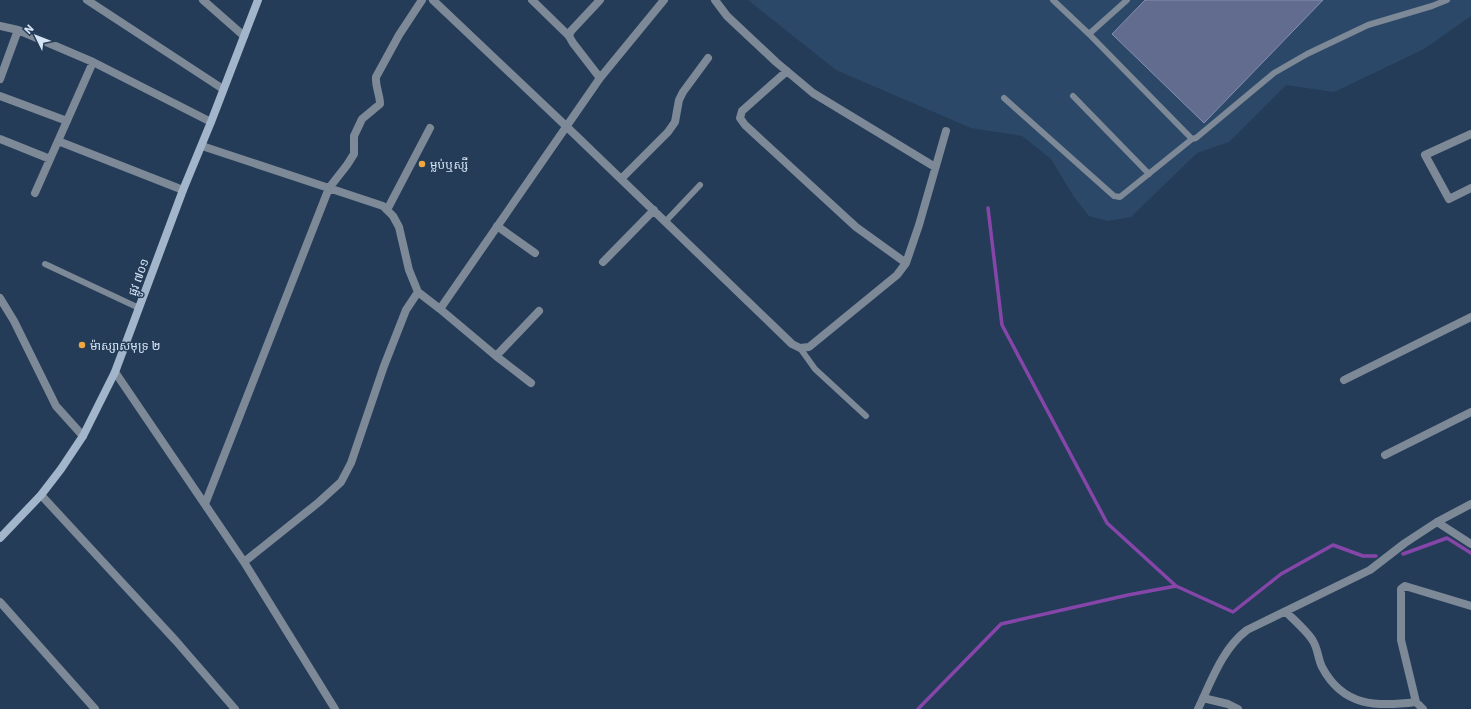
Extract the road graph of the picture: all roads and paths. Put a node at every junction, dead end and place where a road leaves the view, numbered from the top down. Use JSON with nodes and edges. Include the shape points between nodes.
{"nodes":[{"id":1,"x":87,"y":0,"type":"edge"},
{"id":2,"x":203,"y":0,"type":"edge"},
{"id":3,"x":258,"y":0,"type":"edge"},
{"id":4,"x":422,"y":0,"type":"edge"},
{"id":5,"x":433,"y":0,"type":"edge"},
{"id":6,"x":532,"y":0,"type":"edge"},
{"id":7,"x":600,"y":0,"type":"edge"},
{"id":8,"x":664,"y":0,"type":"edge"},
{"id":9,"x":715,"y":0,"type":"edge"},
{"id":10,"x":1053,"y":0,"type":"edge"},
{"id":11,"x":1127,"y":0,"type":"edge"},
{"id":12,"x":1447,"y":0,"type":"edge"},
{"id":13,"x":0,"y":26,"type":"edge"},
{"id":14,"x":18,"y":30,"type":"junction"},
{"id":15,"x":1089,"y":34,"type":"junction"},
{"id":16,"x":244,"y":36,"type":"junction"},
{"id":17,"x":569,"y":36,"type":"junction"},
{"id":18,"x":708,"y":58,"type":"dead end"},
{"id":19,"x":93,"y":62,"type":"junction"},
{"id":20,"x":787,"y":71,"type":"junction"},
{"id":21,"x":600,"y":78,"type":"junction"},
{"id":22,"x":0,"y":79,"type":"edge"},
{"id":23,"x":223,"y":89,"type":"junction"},
{"id":24,"x":0,"y":96,"type":"edge"},
{"id":25,"x":1073,"y":96,"type":"dead end"},
{"id":26,"x":1004,"y":98,"type":"dead end"},
{"id":27,"x":67,"y":121,"type":"junction"},
{"id":28,"x":212,"y":122,"type":"junction"},
{"id":29,"x":567,"y":126,"type":"junction"},
{"id":30,"x":430,"y":128,"type":"dead end"},
{"id":31,"x":946,"y":131,"type":"dead end"},
{"id":32,"x":1471,"y":134,"type":"edge"},
{"id":33,"x":0,"y":139,"type":"edge"},
{"id":34,"x":1192,"y":140,"type":"junction"},
{"id":35,"x":58,"y":141,"type":"junction"},
{"id":36,"x":202,"y":146,"type":"junction"},
{"id":37,"x":50,"y":159,"type":"junction"},
{"id":38,"x":935,"y":167,"type":"junction"},
{"id":39,"x":1148,"y":174,"type":"junction"},
{"id":40,"x":621,"y":179,"type":"junction"},
{"id":41,"x":700,"y":186,"type":"dead end"},
{"id":42,"x":329,"y":188,"type":"junction"},
{"id":43,"x":1471,"y":188,"type":"edge"},
{"id":44,"x":183,"y":190,"type":"junction"},
{"id":45,"x":35,"y":193,"type":"dead end"},
{"id":46,"x":387,"y":210,"type":"junction"},
{"id":47,"x":654,"y":210,"type":"junction"},
{"id":48,"x":665,"y":222,"type":"junction"},
{"id":49,"x":497,"y":226,"type":"junction"},
{"id":50,"x":535,"y":253,"type":"dead end"},
{"id":51,"x":603,"y":262,"type":"dead end"},
{"id":52,"x":906,"y":263,"type":"junction"},
{"id":53,"x":45,"y":264,"type":"dead end"},
{"id":54,"x":418,"y":292,"type":"junction"},
{"id":55,"x":0,"y":298,"type":"edge"},
{"id":56,"x":139,"y":308,"type":"junction"},
{"id":57,"x":440,"y":309,"type":"junction"},
{"id":58,"x":539,"y":311,"type":"dead end"},
{"id":59,"x":1471,"y":316,"type":"edge"},
{"id":60,"x":800,"y":348,"type":"junction"},
{"id":61,"x":496,"y":356,"type":"junction"},
{"id":62,"x":115,"y":372,"type":"junction"},
{"id":63,"x":1344,"y":380,"type":"dead end"},
{"id":64,"x":531,"y":383,"type":"dead end"},
{"id":65,"x":1471,"y":412,"type":"edge"},
{"id":66,"x":866,"y":416,"type":"dead end"},
{"id":67,"x":83,"y":436,"type":"junction"},
{"id":68,"x":1385,"y":455,"type":"dead end"},
{"id":69,"x":41,"y":495,"type":"junction"},
{"id":70,"x":205,"y":504,"type":"junction"},
{"id":71,"x":1471,"y":504,"type":"edge"},
{"id":72,"x":1437,"y":522,"type":"junction"},
{"id":73,"x":0,"y":538,"type":"edge"},
{"id":74,"x":1471,"y":544,"type":"edge"},
{"id":75,"x":244,"y":562,"type":"junction"},
{"id":76,"x":0,"y":602,"type":"edge"},
{"id":77,"x":1471,"y":606,"type":"edge"},
{"id":78,"x":1286,"y":612,"type":"junction"},
{"id":79,"x":1203,"y":698,"type":"junction"},
{"id":80,"x":1416,"y":702,"type":"junction"},
{"id":81,"x":95,"y":709,"type":"edge"},
{"id":82,"x":235,"y":709,"type":"edge"},
{"id":83,"x":335,"y":709,"type":"edge"},
{"id":84,"x":1198,"y":709,"type":"edge"},
{"id":85,"x":1238,"y":709,"type":"edge"},
{"id":86,"x":1423,"y":709,"type":"edge"}],
"edges":[{"from":1,"to":23,"type":"street"},
{"from":2,"to":16,"type":"street"},
{"from":3,"to":16,"type":"main road","name":"ផ្លូវ ៧០១"},
{"from":4,"to":42,"type":"street","via":[[376,77],[380,104],[362,119],[354,136],[354,154]]},
{"from":5,"to":29,"type":"street"},
{"from":6,"to":17,"type":"street"},
{"from":7,"to":17,"type":"street"},
{"from":8,"to":21,"type":"street"},
{"from":9,"to":20,"type":"street","via":[[727,16]]},
{"from":10,"to":15,"type":"lane"},
{"from":11,"to":15,"type":"lane"},
{"from":12,"to":34,"type":"lane","via":[[1368,26],[1307,54],[1274,73]]},
{"from":13,"to":14,"type":"street"},
{"from":14,"to":19,"type":"street"},
{"from":14,"to":22,"type":"street"},
{"from":15,"to":34,"type":"lane"},
{"from":16,"to":23,"type":"main road","name":"ផ្លូវ ៧០១"},
{"from":17,"to":21,"type":"street"},
{"from":18,"to":40,"type":"street","via":[[683,92],[675,122],[668,132]]},
{"from":19,"to":27,"type":"street"},
{"from":19,"to":28,"type":"street"},
{"from":20,"to":38,"type":"street","via":[[813,94]]},
{"from":20,"to":52,"type":"street","via":[[742,111],[740,118],[856,227]]},
{"from":21,"to":29,"type":"street"},
{"from":23,"to":28,"type":"main road","name":"ផ្លូវ ៧០១"},
{"from":24,"to":27,"type":"street"},
{"from":25,"to":39,"type":"lane"},
{"from":26,"to":39,"type":"lane","via":[[1114,196],[1120,197]]},
{"from":27,"to":35,"type":"street"},
{"from":28,"to":36,"type":"main road","name":"ផ្លូវ ៧០១"},
{"from":29,"to":40,"type":"street"},
{"from":29,"to":49,"type":"street"},
{"from":30,"to":46,"type":"street"},
{"from":31,"to":38,"type":"street"},
{"from":32,"to":43,"type":"street","via":[[1425,155],[1449,199]]},
{"from":33,"to":37,"type":"street"},
{"from":34,"to":39,"type":"lane"},
{"from":35,"to":37,"type":"street"},
{"from":35,"to":44,"type":"street"},
{"from":36,"to":42,"type":"street"},
{"from":36,"to":44,"type":"main road","name":"ផ្លូវ ៧០១"},
{"from":37,"to":45,"type":"street"},
{"from":38,"to":52,"type":"street"},
{"from":40,"to":47,"type":"street"},
{"from":41,"to":48,"type":"lane"},
{"from":42,"to":46,"type":"street","via":[[383,206]]},
{"from":42,"to":70,"type":"street"},
{"from":44,"to":56,"type":"main road","name":"ផ្លូវ ៧០១"},
{"from":46,"to":54,"type":"street","via":[[399,227],[409,270]]},
{"from":47,"to":48,"type":"street"},
{"from":47,"to":51,"type":"street"},
{"from":48,"to":60,"type":"street","via":[[792,344]]},
{"from":49,"to":50,"type":"street"},
{"from":49,"to":57,"type":"street"},
{"from":52,"to":60,"type":"street","via":[[897,275],[809,347]]},
{"from":53,"to":56,"type":"lane"},
{"from":54,"to":57,"type":"street"},
{"from":54,"to":75,"type":"street","via":[[406,310],[351,463],[341,482]]},
{"from":55,"to":67,"type":"street","via":[[56,406]]},
{"from":56,"to":62,"type":"main road","name":"ផ្លូវ ៧០១"},
{"from":57,"to":61,"type":"street"},
{"from":58,"to":61,"type":"street"},
{"from":59,"to":63,"type":"street"},
{"from":60,"to":66,"type":"lane","via":[[815,369]]},
{"from":61,"to":64,"type":"street"},
{"from":62,"to":67,"type":"main road","name":"ផ្លូវ ៧០១"},
{"from":62,"to":70,"type":"street"},
{"from":65,"to":68,"type":"street"},
{"from":67,"to":69,"type":"main road","name":"ផ្លូវ ៧០១"},
{"from":69,"to":73,"type":"main road","name":"ផ្លូវ ៧០១"},
{"from":69,"to":82,"type":"street"},
{"from":70,"to":75,"type":"street"},
{"from":71,"to":72,"type":"street"},
{"from":72,"to":74,"type":"street"},
{"from":72,"to":78,"type":"street","via":[[1370,570]]},
{"from":75,"to":83,"type":"street"},
{"from":76,"to":81,"type":"street"},
{"from":77,"to":80,"type":"street","via":[[1405,586],[1401,589],[1401,640]]},
{"from":78,"to":79,"type":"street","via":[[1247,630],[1236,638],[1226,652]]},
{"from":78,"to":80,"type":"street","via":[[1313,641],[1322,666],[1332,683],[1344,693],[1357,700],[1377,704]]},
{"from":79,"to":84,"type":"street"},
{"from":79,"to":85,"type":"street"},
{"from":80,"to":86,"type":"street"}]}
